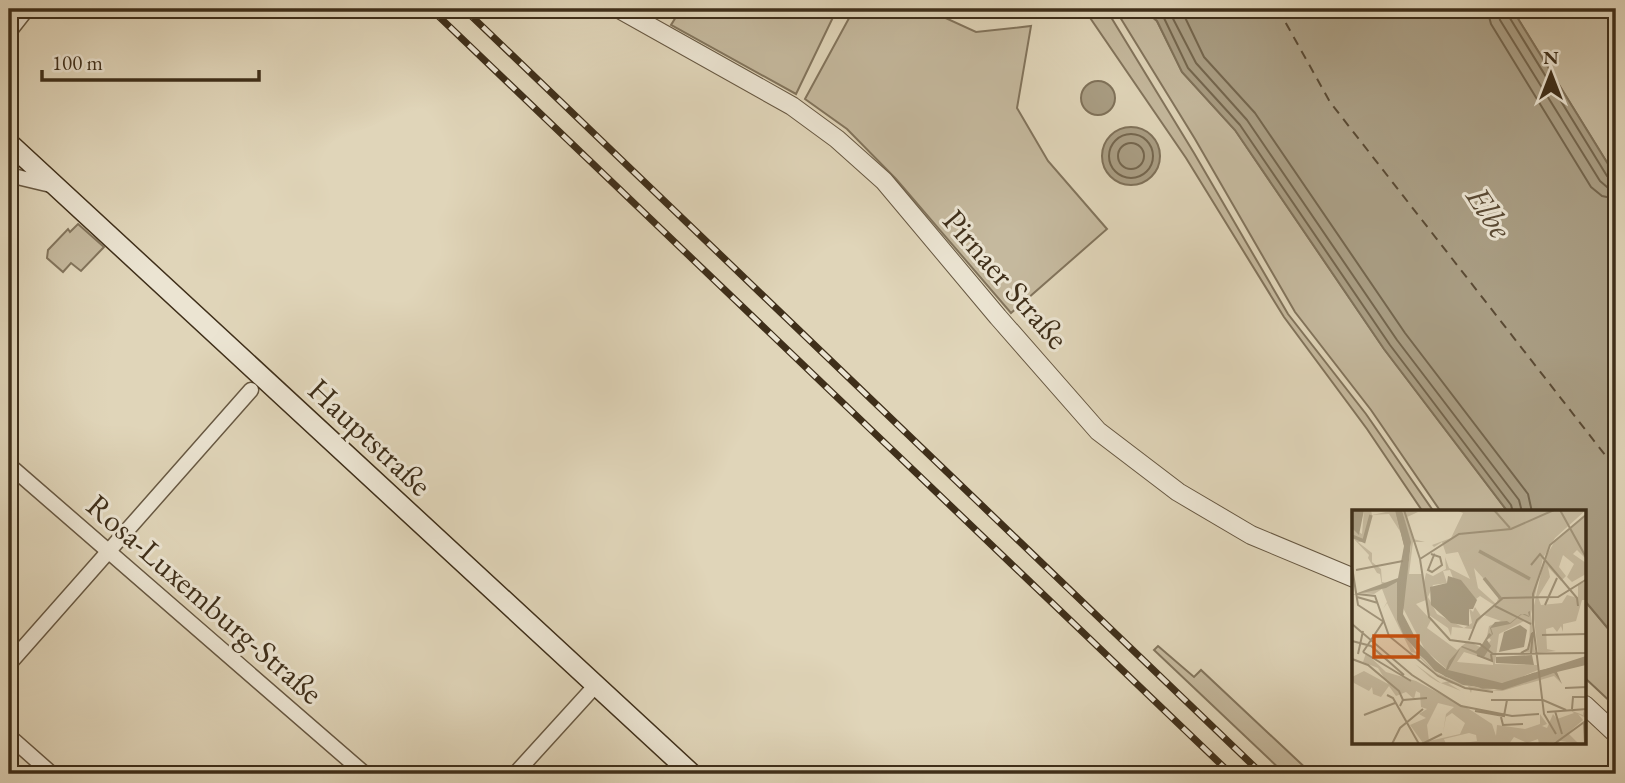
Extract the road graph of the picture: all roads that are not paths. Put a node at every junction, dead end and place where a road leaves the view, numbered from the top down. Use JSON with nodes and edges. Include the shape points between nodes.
{"nodes":[{"id":1,"x":27,"y":9,"type":"edge"},
{"id":2,"x":619,"y":9,"type":"edge"},
{"id":3,"x":9,"y":32,"type":"edge"},
{"id":4,"x":9,"y":143,"type":"edge"},
{"id":5,"x":9,"y":174,"type":"edge"},
{"id":6,"x":55,"y":186,"type":"junction"},
{"id":7,"x":251,"y":390,"type":"dead end"},
{"id":8,"x":9,"y":465,"type":"edge"},
{"id":9,"x":108,"y":552,"type":"junction"},
{"id":10,"x":1352,"y":577,"type":"edge"},
{"id":11,"x":9,"y":664,"type":"edge"},
{"id":12,"x":596,"y":685,"type":"junction"},
{"id":13,"x":1586,"y":706,"type":"edge"},
{"id":14,"x":1616,"y":734,"type":"edge"},
{"id":15,"x":9,"y":736,"type":"edge"},
{"id":16,"x":52,"y":774,"type":"edge"},
{"id":17,"x":365,"y":774,"type":"edge"},
{"id":18,"x":515,"y":774,"type":"edge"},
{"id":19,"x":692,"y":774,"type":"edge"}],
"edges":[{"from":1,"to":3,"type":"street"},
{"from":2,"to":10,"type":"street","name":"Pirnaer Straße","via":[[792,106],[837,139],[884,181],[1098,431],[1178,492],[1251,535]]},
{"from":4,"to":6,"type":"main road","name":"Hauptstraße"},
{"from":5,"to":6,"type":"street"},
{"from":6,"to":12,"type":"main road","name":"Hauptstraße"},
{"from":7,"to":9,"type":"street"},
{"from":8,"to":9,"type":"street","name":"Rosa-Luxemburg-Straße"},
{"from":9,"to":11,"type":"street"},
{"from":9,"to":17,"type":"street","name":"Rosa-Luxemburg-Straße"},
{"from":12,"to":18,"type":"street"},
{"from":12,"to":19,"type":"main road","name":"Hauptstraße"},
{"from":13,"to":14,"type":"street"},
{"from":15,"to":16,"type":"street"}]}
